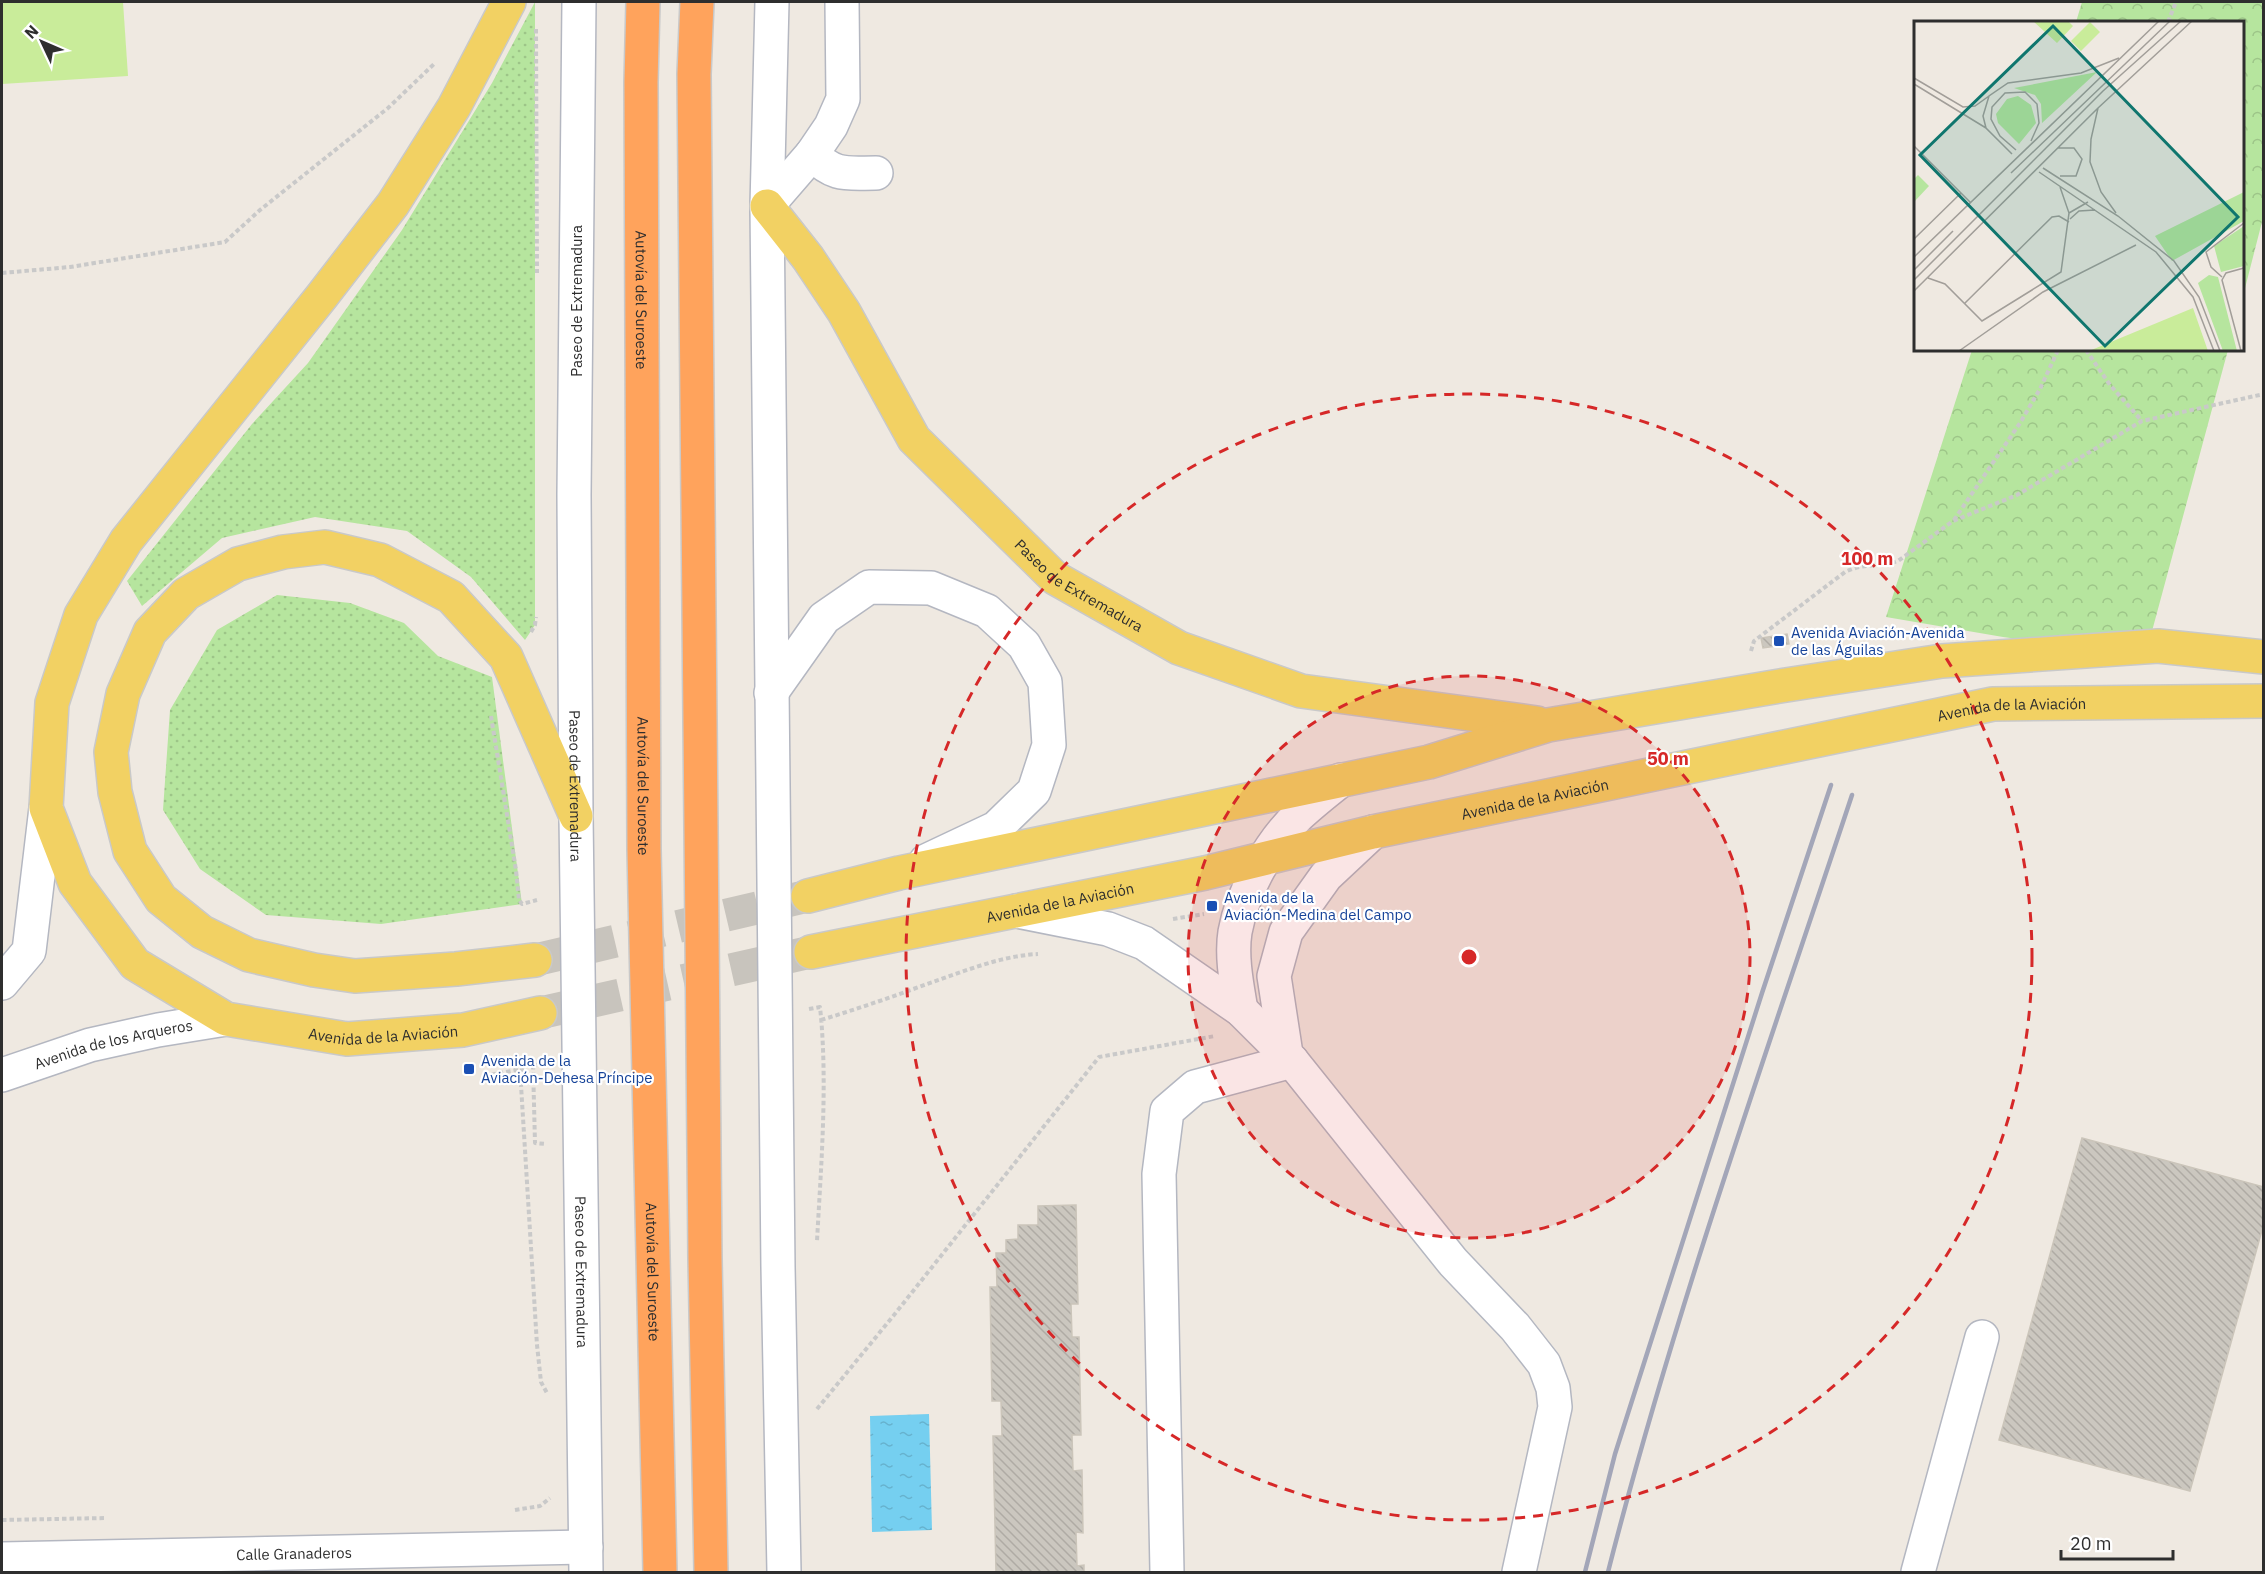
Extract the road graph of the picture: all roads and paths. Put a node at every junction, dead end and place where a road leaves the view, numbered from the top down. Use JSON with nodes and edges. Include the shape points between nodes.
{"nodes":[{"id":1,"x":508,"y":2,"type":"edge"},
{"id":2,"x":579,"y":2,"type":"edge"},
{"id":3,"x":643,"y":2,"type":"edge"},
{"id":4,"x":697,"y":2,"type":"edge"},
{"id":5,"x":772,"y":2,"type":"edge"},
{"id":6,"x":842,"y":2,"type":"edge"},
{"id":7,"x":2176,"y":2,"type":"edge"},
{"id":8,"x":2168,"y":21,"type":"edge"},
{"id":9,"x":421,"y":76,"type":"dead end"},
{"id":10,"x":812,"y":154,"type":"junction"},
{"id":11,"x":876,"y":174,"type":"dead end"},
{"id":12,"x":767,"y":206,"type":"junction"},
{"id":13,"x":2,"y":273,"type":"edge"},
{"id":14,"x":2058,"y":351,"type":"edge"},
{"id":15,"x":2087,"y":351,"type":"edge"},
{"id":16,"x":2264,"y":394,"type":"edge"},
{"id":17,"x":2142,"y":421,"type":"junction"},
{"id":18,"x":1953,"y":521,"type":"junction"},
{"id":19,"x":1751,"y":651,"type":"dead end"},
{"id":20,"x":2264,"y":657,"type":"edge"},
{"id":21,"x":771,"y":693,"type":"junction"},
{"id":22,"x":2264,"y":701,"type":"edge"},
{"id":23,"x":490,"y":711,"type":"dead end"},
{"id":24,"x":1548,"y":725,"type":"junction"},
{"id":25,"x":1341,"y":780,"type":"junction"},
{"id":26,"x":46,"y":808,"type":"junction"},
{"id":27,"x":576,"y":816,"type":"junction"},
{"id":28,"x":1373,"y":832,"type":"junction"},
{"id":29,"x":1264,"y":859,"type":"junction"},
{"id":30,"x":899,"y":873,"type":"junction"},
{"id":31,"x":808,"y":896,"type":"tunnel mouth"},
{"id":32,"x":537,"y":900,"type":"dead end"},
{"id":33,"x":1017,"y":911,"type":"junction"},
{"id":34,"x":1205,"y":914,"type":"dead end"},
{"id":35,"x":1144,"y":943,"type":"junction"},
{"id":36,"x":811,"y":952,"type":"tunnel mouth"},
{"id":37,"x":1040,"y":953,"type":"dead end"},
{"id":38,"x":535,"y":960,"type":"tunnel mouth"},
{"id":39,"x":2,"y":983,"type":"edge"},
{"id":40,"x":808,"y":1009,"type":"dead end"},
{"id":41,"x":1241,"y":1010,"type":"junction"},
{"id":42,"x":540,"y":1013,"type":"tunnel mouth"},
{"id":43,"x":226,"y":1019,"type":"junction"},
{"id":44,"x":821,"y":1020,"type":"junction"},
{"id":45,"x":1216,"y":1036,"type":"dead end"},
{"id":46,"x":1289,"y":1058,"type":"junction"},
{"id":47,"x":522,"y":1069,"type":"junction"},
{"id":48,"x":2,"y":1075,"type":"edge"},
{"id":49,"x":484,"y":1076,"type":"dead end"},
{"id":50,"x":550,"y":1144,"type":"dead end"},
{"id":51,"x":816,"y":1252,"type":"dead end"},
{"id":52,"x":1982,"y":1337,"type":"dead end"},
{"id":53,"x":552,"y":1402,"type":"dead end"},
{"id":54,"x":812,"y":1414,"type":"dead end"},
{"id":55,"x":554,"y":1490,"type":"dead end"},
{"id":56,"x":512,"y":1510,"type":"dead end"},
{"id":57,"x":108,"y":1518,"type":"dead end"},
{"id":58,"x":2,"y":1520,"type":"edge"},
{"id":59,"x":2,"y":1558,"type":"edge"},
{"id":60,"x":586,"y":1560,"type":"edge"},
{"id":61,"x":474,"y":1562,"type":"edge"},
{"id":62,"x":660,"y":1572,"type":"edge"},
{"id":63,"x":711,"y":1572,"type":"edge"},
{"id":64,"x":784,"y":1572,"type":"edge"},
{"id":65,"x":1167,"y":1572,"type":"edge"},
{"id":66,"x":1519,"y":1572,"type":"edge"},
{"id":67,"x":1918,"y":1572,"type":"edge"}],
"edges":[{"from":1,"to":26,"type":"main road","via":[[454,107],[393,204],[126,541],[81,615],[52,703]]},
{"from":2,"to":27,"type":"street","name":"Paseo de Extremadura","via":[[574,495]]},
{"from":3,"to":62,"type":"highway","name":"Autovía del Suroeste","via":[[644,850]]},
{"from":4,"to":63,"type":"highway","via":[[694,74],[704,1235]]},
{"from":5,"to":12,"type":"street"},
{"from":6,"to":10,"type":"street","via":[[843,99]]},
{"from":7,"to":8,"type":"path"},
{"from":9,"to":13,"type":"path","via":[[388,108],[225,242],[70,267]]},
{"from":10,"to":11,"type":"street","via":[[836,172]]},
{"from":10,"to":12,"type":"street"},
{"from":12,"to":21,"type":"street"},
{"from":12,"to":24,"type":"main road","name":"Paseo de Extremadura","via":[[844,312],[914,439],[1055,578],[1179,648],[1301,691]]},
{"from":14,"to":18,"type":"path","via":[[2020,423]]},
{"from":15,"to":17,"type":"path"},
{"from":16,"to":17,"type":"path"},
{"from":17,"to":18,"type":"path","via":[[2017,495]]},
{"from":18,"to":19,"type":"path","via":[[1899,561],[1858,566],[1845,573],[1754,641]]},
{"from":20,"to":24,"type":"main road","via":[[2158,646],[1942,661]]},
{"from":21,"to":30,"type":"street","via":[[824,618],[869,587],[931,588],[987,611],[1024,645],[1045,682],[1049,746],[1034,791],[996,828]]},
{"from":21,"to":64,"type":"street"},
{"from":22,"to":28,"type":"main road","name":"Avenida de la Aviación","via":[[1993,704]]},
{"from":23,"to":32,"type":"path","via":[[519,900],[522,904]]},
{"from":24,"to":25,"type":"main road","via":[[1429,762]]},
{"from":25,"to":29,"type":"street","via":[[1297,817]]},
{"from":25,"to":30,"type":"main road"},
{"from":26,"to":39,"type":"street","via":[[29,951]]},
{"from":26,"to":43,"type":"main road","via":[[75,883],[135,964]]},
{"from":27,"to":38,"type":"main road","via":[[506,657],[450,597],[380,560],[326,548],[283,552],[238,564],[186,594],[150,632],[123,694],[111,752],[115,792],[130,850],[161,899],[202,932],[249,955],[355,976]]},
{"from":27,"to":60,"type":"street","name":"Paseo de Extremadura"},
{"from":28,"to":29,"type":"main road","name":"Avenida de la Aviación"},
{"from":28,"to":46,"type":"street","via":[[1326,876],[1286,932],[1274,976]]},
{"from":29,"to":33,"type":"main road","name":"Avenida de la Aviación"},
{"from":29,"to":41,"type":"street","via":[[1248,888],[1235,933],[1235,976]]},
{"from":30,"to":31,"type":"main road"},
{"from":33,"to":35,"type":"street","via":[[1108,929]]},
{"from":33,"to":36,"type":"main road","name":"Avenida de la Aviación"},
{"from":34,"to":35,"type":"path","via":[[1160,921]]},
{"from":35,"to":41,"type":"street"},
{"from":37,"to":44,"type":"path","via":[[979,966]]},
{"from":40,"to":44,"type":"path","via":[[820,1008]]},
{"from":41,"to":46,"type":"street"},
{"from":42,"to":43,"type":"main road","name":"Avenida de la Aviación","via":[[463,1030],[347,1039]]},
{"from":43,"to":48,"type":"street","name":"Avenida de los Arqueros","via":[[90,1045]]},
{"from":44,"to":51,"type":"path"},
{"from":45,"to":54,"type":"path","via":[[1099,1057]]},
{"from":46,"to":65,"type":"street","via":[[1195,1087],[1167,1112],[1159,1174]]},
{"from":46,"to":66,"type":"street","via":[[1453,1262],[1544,1364],[1555,1407]]},
{"from":47,"to":49,"type":"path"},
{"from":47,"to":50,"type":"path","via":[[535,1065],[535,1143]]},
{"from":47,"to":53,"type":"path","via":[[537,1345],[541,1382]]},
{"from":52,"to":67,"type":"street"},
{"from":55,"to":56,"type":"path","via":[[540,1506]]},
{"from":57,"to":58,"type":"path"},
{"from":59,"to":61,"type":"street","name":"Calle Granaderos"},
{"from":60,"to":61,"type":"street","name":"Calle Granaderos"}]}
